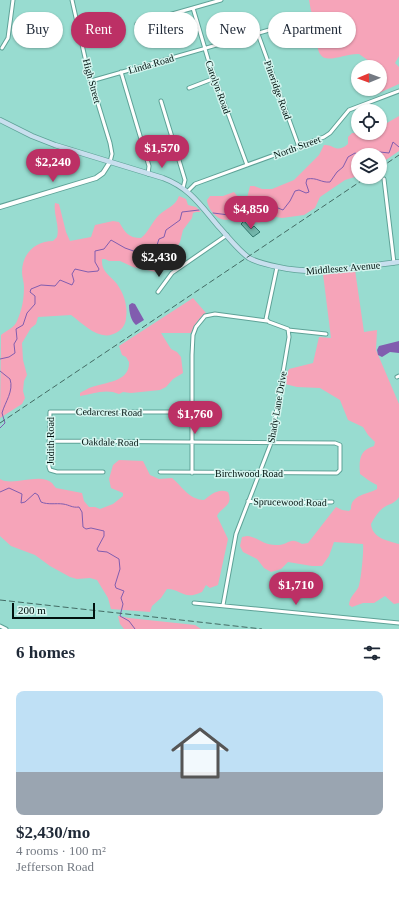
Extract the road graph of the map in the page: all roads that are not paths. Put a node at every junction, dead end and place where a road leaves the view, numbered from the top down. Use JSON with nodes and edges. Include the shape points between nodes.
{"nodes":[{"id":1,"x":13,"y":0,"type":"edge"},
{"id":2,"x":72,"y":0,"type":"edge"},
{"id":3,"x":221,"y":0,"type":"edge"},
{"id":4,"x":193,"y":8,"type":"junction"},
{"id":5,"x":179,"y":12,"type":"edge"},
{"id":6,"x":260,"y":40,"type":"edge"},
{"id":7,"x":2,"y":48,"type":"dead end"},
{"id":8,"x":209,"y":48,"type":"edge"},
{"id":9,"x":205,"y":49,"type":"junction"},
{"id":10,"x":121,"y":72,"type":"junction"},
{"id":11,"x":215,"y":78,"type":"junction"},
{"id":12,"x":91,"y":80,"type":"junction"},
{"id":13,"x":189,"y":88,"type":"dead end"},
{"id":14,"x":399,"y":91,"type":"edge"},
{"id":15,"x":161,"y":101,"type":"dead end"},
{"id":16,"x":0,"y":120,"type":"edge"},
{"id":17,"x":299,"y":147,"type":"junction"},
{"id":18,"x":110,"y":162,"type":"junction"},
{"id":19,"x":247,"y":166,"type":"junction"},
{"id":20,"x":148,"y":174,"type":"junction"},
{"id":21,"x":385,"y":184,"type":"edge"},
{"id":22,"x":183,"y":188,"type":"junction"},
{"id":23,"x":188,"y":191,"type":"junction"},
{"id":24,"x":0,"y":207,"type":"edge"},
{"id":25,"x":227,"y":235,"type":"junction"},
{"id":26,"x":397,"y":263,"type":"edge"},
{"id":27,"x":277,"y":267,"type":"junction"},
{"id":28,"x":158,"y":292,"type":"dead end"},
{"id":29,"x":267,"y":321,"type":"junction"},
{"id":30,"x":288,"y":330,"type":"junction"},
{"id":31,"x":326,"y":334,"type":"dead end"},
{"id":32,"x":50,"y":412,"type":"joint"},
{"id":33,"x":192,"y":412,"type":"junction"},
{"id":34,"x":49,"y":442,"type":"junction"},
{"id":35,"x":192,"y":442,"type":"junction"},
{"id":36,"x":271,"y":443,"type":"junction"},
{"id":37,"x":103,"y":472,"type":"dead end"},
{"id":38,"x":160,"y":472,"type":"dead end"},
{"id":39,"x":192,"y":473,"type":"junction"},
{"id":40,"x":259,"y":473,"type":"junction"},
{"id":41,"x":338,"y":473,"type":"joint"},
{"id":42,"x":248,"y":502,"type":"junction"},
{"id":43,"x":332,"y":502,"type":"dead end"},
{"id":44,"x":194,"y":603,"type":"dead end"},
{"id":45,"x":224,"y":605,"type":"junction"},
{"id":46,"x":399,"y":623,"type":"edge"},
{"id":47,"x":0,"y":626,"type":"edge"},
{"id":48,"x":6,"y":629,"type":"edge"}],
"edges":[{"from":1,"to":7,"type":"street","via":[[8,38]]},
{"from":2,"to":12,"type":"street","name":"High Street"},
{"from":3,"to":4,"type":"street"},
{"from":4,"to":5,"type":"street"},
{"from":4,"to":9,"type":"street","name":"Carolyn Road"},
{"from":6,"to":17,"type":"street","name":"Pineridge Road"},
{"from":8,"to":9,"type":"street","name":"Linda Road"},
{"from":9,"to":10,"type":"street","name":"Linda Road"},
{"from":9,"to":11,"type":"street","name":"Carolyn Road"},
{"from":10,"to":12,"type":"street","name":"Linda Road"},
{"from":10,"to":20,"type":"street","via":[[149,166]]},
{"from":11,"to":13,"type":"street"},
{"from":11,"to":19,"type":"street","name":"Carolyn Road"},
{"from":12,"to":18,"type":"street","name":"High Street","via":[[110,143]]},
{"from":14,"to":17,"type":"street","name":"North Street","via":[[352,108],[327,135]]},
{"from":15,"to":22,"type":"street","via":[[185,180]]},
{"from":16,"to":18,"type":"main road","name":"Middlesex Avenue","via":[[45,142]]},
{"from":17,"to":19,"type":"street","name":"North Street"},
{"from":18,"to":20,"type":"main road","name":"Middlesex Avenue"},
{"from":18,"to":24,"type":"street","via":[[96,178]]},
{"from":19,"to":23,"type":"street","name":"North Street","via":[[194,184]]},
{"from":20,"to":22,"type":"main road","name":"Middlesex Avenue"},
{"from":21,"to":26,"type":"street"},
{"from":22,"to":23,"type":"main road","name":"Middlesex Avenue"},
{"from":23,"to":25,"type":"main road","name":"Middlesex Avenue"},
{"from":25,"to":27,"type":"main road","name":"Middlesex Avenue","via":[[250,258]]},
{"from":25,"to":28,"type":"street","via":[[172,273]]},
{"from":26,"to":27,"type":"main road","name":"Middlesex Avenue","via":[[317,272]]},
{"from":27,"to":29,"type":"street"},
{"from":29,"to":30,"type":"street"},
{"from":29,"to":33,"type":"street","via":[[215,314],[200,320],[193,338]]},
{"from":30,"to":31,"type":"street"},
{"from":30,"to":36,"type":"street","name":"Shady Lane Drive","via":[[289,338]]},
{"from":32,"to":33,"type":"street","name":"Cedarcrest Road"},
{"from":32,"to":34,"type":"street","name":"Judith Road"},
{"from":33,"to":35,"type":"street"},
{"from":34,"to":35,"type":"street","name":"Oakdale Road"},
{"from":34,"to":37,"type":"street","name":"Judith Road","via":[[50,470]]},
{"from":35,"to":36,"type":"street","name":"Oakdale Road"},
{"from":35,"to":39,"type":"street"},
{"from":36,"to":40,"type":"street","name":"Shady Lane Drive"},
{"from":36,"to":41,"type":"street","name":"Oakdale Road","via":[[339,444]]},
{"from":38,"to":39,"type":"street","name":"Birchwood Road"},
{"from":39,"to":40,"type":"street","name":"Birchwood Road"},
{"from":40,"to":41,"type":"street","name":"Birchwood Road"},
{"from":40,"to":42,"type":"street","name":"Shady Lane Drive"},
{"from":42,"to":43,"type":"street","name":"Sprucewood Road"},
{"from":42,"to":45,"type":"street","name":"Shady Lane Drive","via":[[236,534]]},
{"from":44,"to":45,"type":"street"},
{"from":45,"to":46,"type":"street"},
{"from":47,"to":48,"type":"street"}]}
